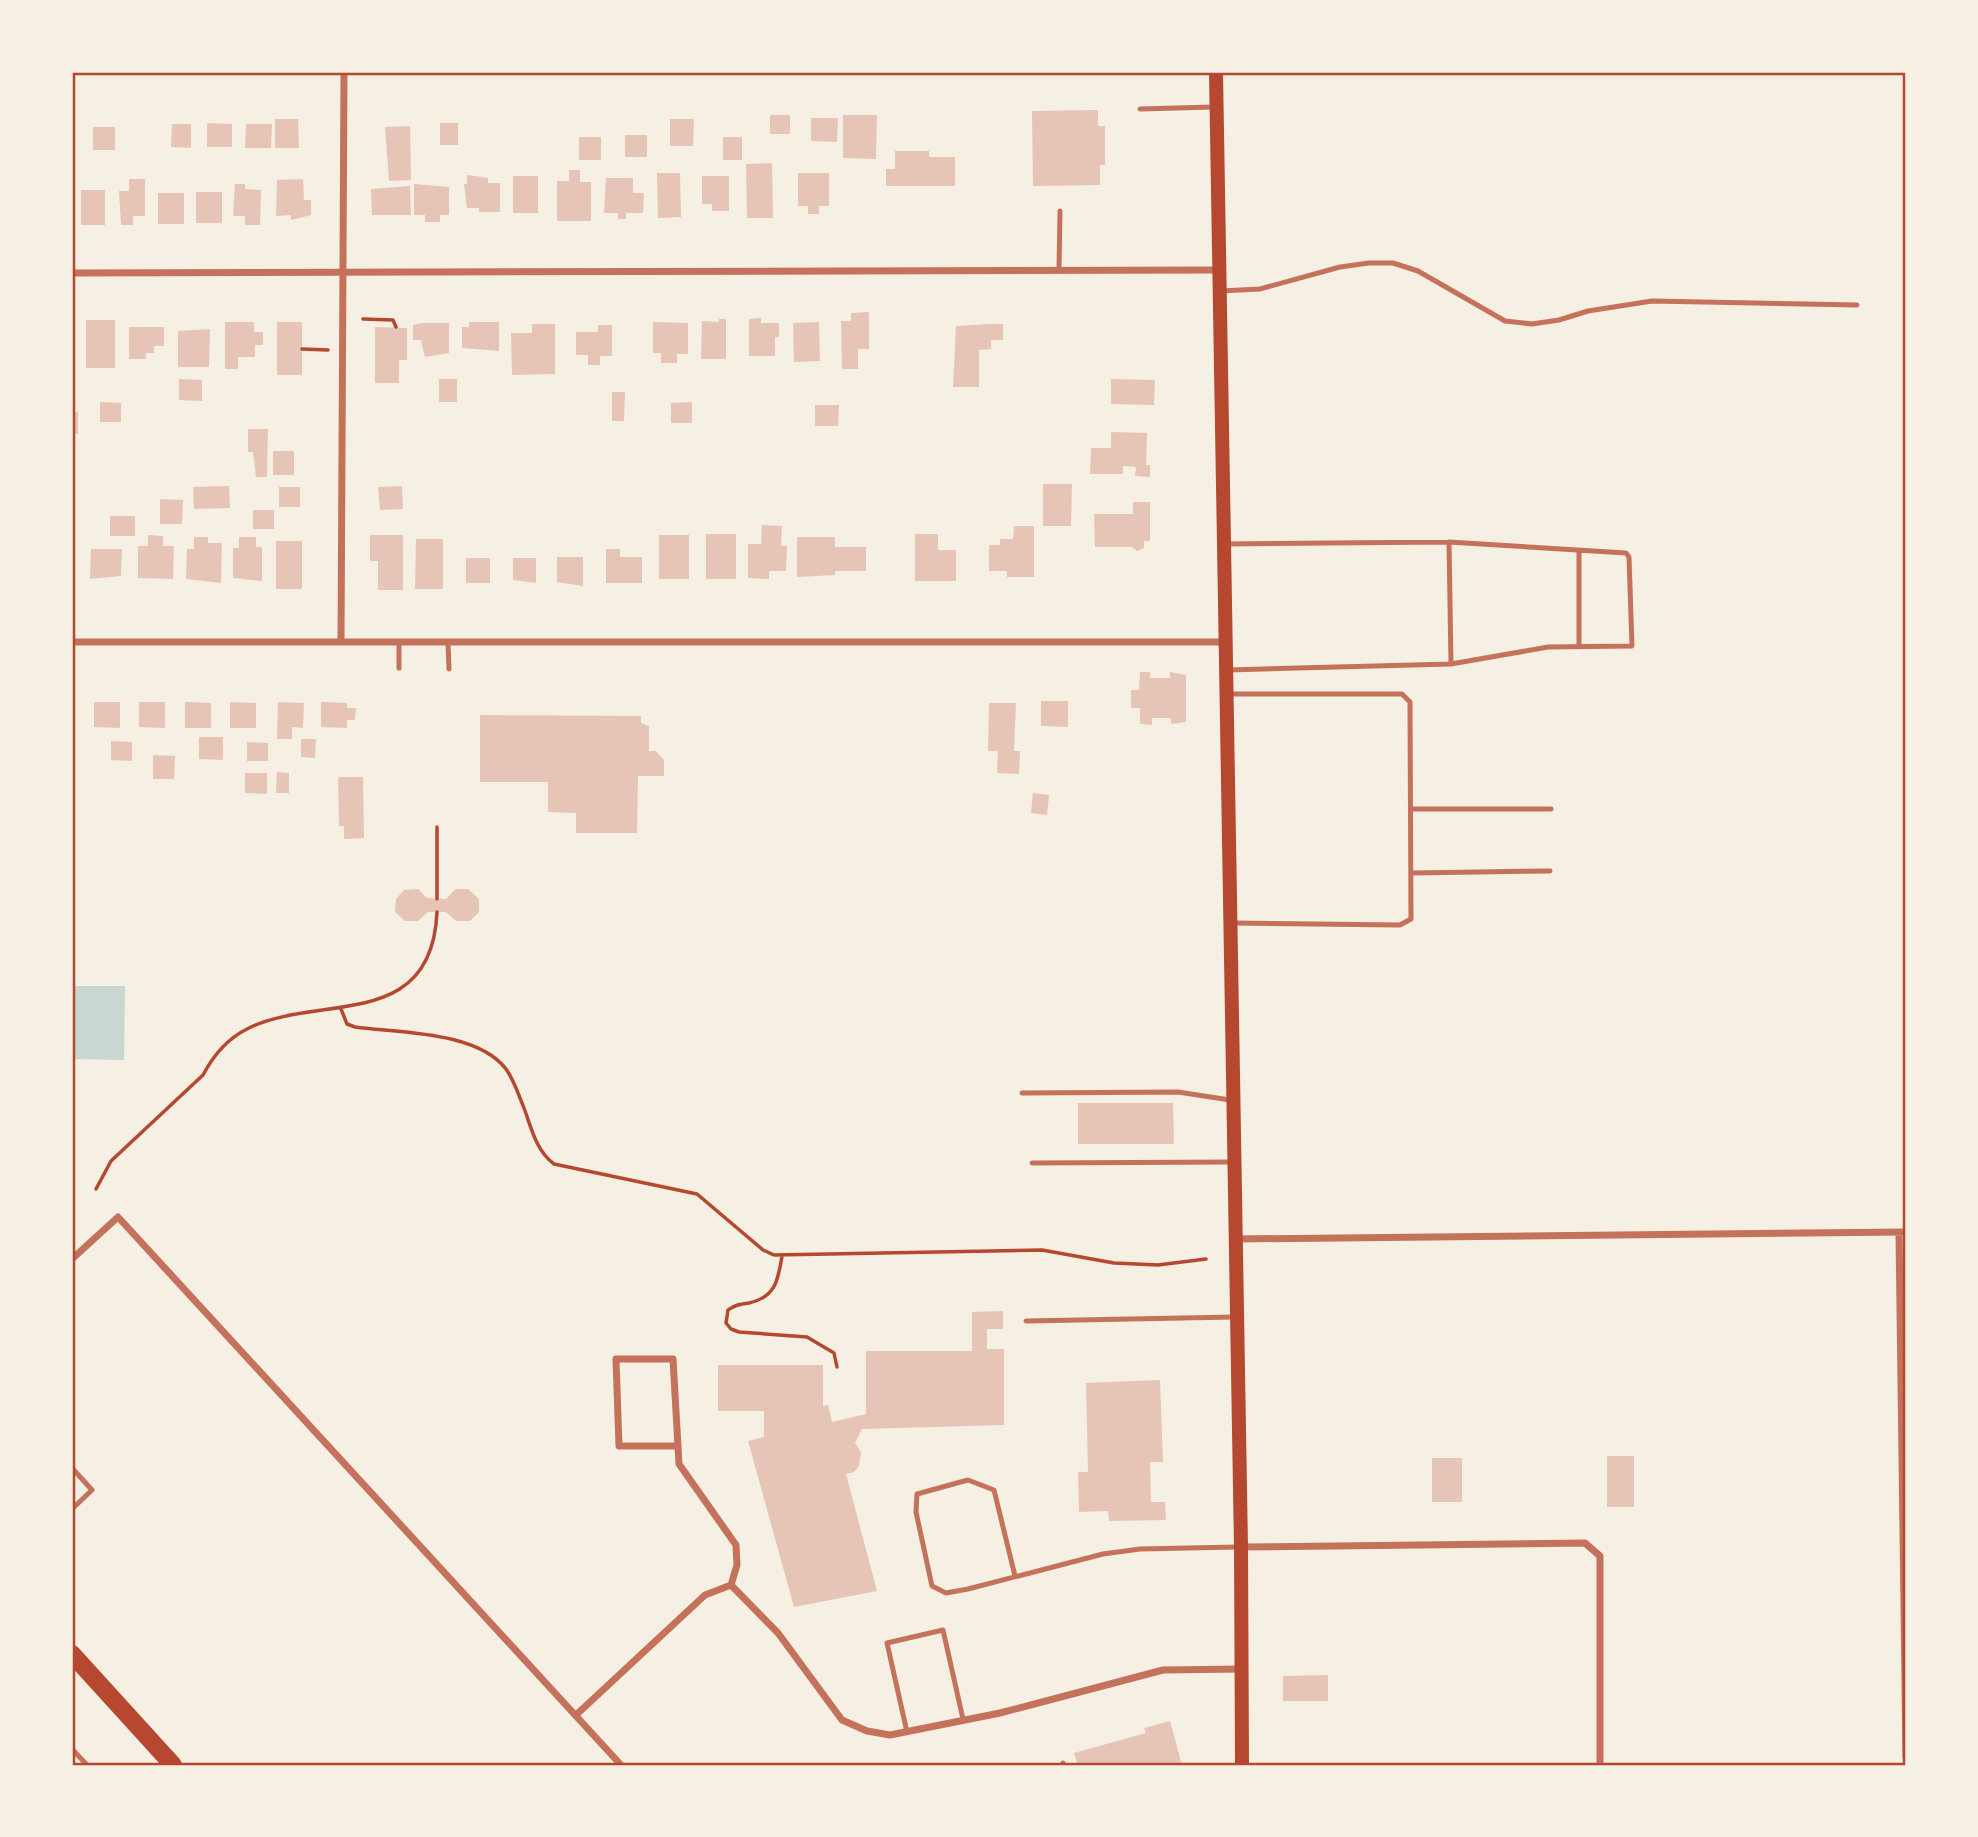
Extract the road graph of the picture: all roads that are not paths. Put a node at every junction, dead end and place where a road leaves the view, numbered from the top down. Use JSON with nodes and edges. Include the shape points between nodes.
{"nodes":[{"id":1,"x":344,"y":72,"type":"edge"},
{"id":2,"x":1216,"y":72,"type":"edge"},
{"id":3,"x":1217,"y":107,"type":"junction"},
{"id":4,"x":1140,"y":109,"type":"dead end"},
{"id":5,"x":1060,"y":211,"type":"dead end"},
{"id":6,"x":1059,"y":269,"type":"junction"},
{"id":7,"x":345,"y":270,"type":"junction"},
{"id":8,"x":1220,"y":270,"type":"junction"},
{"id":9,"x":72,"y":273,"type":"edge"},
{"id":10,"x":1220,"y":291,"type":"junction"},
{"id":11,"x":1857,"y":305,"type":"dead end"},
{"id":12,"x":1450,"y":542,"type":"junction"},
{"id":13,"x":1223,"y":544,"type":"junction"},
{"id":14,"x":1579,"y":550,"type":"junction"},
{"id":15,"x":72,"y":642,"type":"edge"},
{"id":16,"x":341,"y":642,"type":"junction"},
{"id":17,"x":1225,"y":642,"type":"junction"},
{"id":18,"x":398,"y":643,"type":"junction"},
{"id":19,"x":448,"y":643,"type":"junction"},
{"id":20,"x":1579,"y":647,"type":"junction"},
{"id":21,"x":1451,"y":664,"type":"junction"},
{"id":22,"x":398,"y":668,"type":"dead end"},
{"id":23,"x":449,"y":669,"type":"dead end"},
{"id":24,"x":1225,"y":670,"type":"junction"},
{"id":25,"x":1226,"y":694,"type":"junction"},
{"id":26,"x":1411,"y":810,"type":"junction"},
{"id":27,"x":1550,"y":810,"type":"dead end"},
{"id":28,"x":1550,"y":871,"type":"dead end"},
{"id":29,"x":1411,"y":873,"type":"junction"},
{"id":30,"x":1230,"y":923,"type":"junction"},
{"id":31,"x":1022,"y":1093,"type":"dead end"},
{"id":32,"x":1234,"y":1101,"type":"junction"},
{"id":33,"x":1235,"y":1162,"type":"junction"},
{"id":34,"x":1032,"y":1163,"type":"dead end"},
{"id":35,"x":1902,"y":1233,"type":"edge"},
{"id":36,"x":1236,"y":1239,"type":"junction"},
{"id":37,"x":72,"y":1259,"type":"edge"},
{"id":38,"x":1237,"y":1317,"type":"junction"},
{"id":39,"x":1026,"y":1321,"type":"dead end"},
{"id":40,"x":678,"y":1446,"type":"junction"},
{"id":41,"x":72,"y":1468,"type":"edge"},
{"id":42,"x":72,"y":1509,"type":"edge"},
{"id":43,"x":1241,"y":1547,"type":"junction"},
{"id":44,"x":1015,"y":1576,"type":"junction"},
{"id":45,"x":731,"y":1585,"type":"junction"},
{"id":46,"x":74,"y":1661,"type":"edge"},
{"id":47,"x":1242,"y":1669,"type":"junction"},
{"id":48,"x":576,"y":1715,"type":"junction"},
{"id":49,"x":964,"y":1719,"type":"junction"},
{"id":50,"x":907,"y":1732,"type":"junction"},
{"id":51,"x":72,"y":1749,"type":"edge"},
{"id":52,"x":1906,"y":1757,"type":"edge"},
{"id":53,"x":169,"y":1764,"type":"edge"},
{"id":54,"x":87,"y":1765,"type":"edge"},
{"id":55,"x":621,"y":1765,"type":"edge"},
{"id":56,"x":1242,"y":1765,"type":"edge"},
{"id":57,"x":1600,"y":1765,"type":"edge"}],
"edges":[{"from":1,"to":7,"type":"street"},
{"from":2,"to":3,"type":"main road"},
{"from":3,"to":4,"type":"lane"},
{"from":3,"to":8,"type":"main road"},
{"from":5,"to":6,"type":"lane"},
{"from":6,"to":7,"type":"street"},
{"from":6,"to":8,"type":"street"},
{"from":7,"to":9,"type":"street"},
{"from":7,"to":16,"type":"street"},
{"from":8,"to":10,"type":"main road"},
{"from":10,"to":11,"type":"lane","via":[[1260,289],[1340,267],[1393,263],[1418,271],[1506,321],[1532,324],[1652,301]]},
{"from":10,"to":13,"type":"main road"},
{"from":12,"to":13,"type":"lane"},
{"from":12,"to":14,"type":"lane"},
{"from":12,"to":21,"type":"lane"},
{"from":13,"to":17,"type":"main road"},
{"from":14,"to":20,"type":"lane"},
{"from":14,"to":20,"type":"lane","via":[[1626,553],[1629,557],[1632,646]]},
{"from":15,"to":16,"type":"street"},
{"from":16,"to":18,"type":"street"},
{"from":17,"to":19,"type":"street"},
{"from":17,"to":24,"type":"main road"},
{"from":18,"to":19,"type":"street"},
{"from":18,"to":22,"type":"lane"},
{"from":19,"to":23,"type":"lane"},
{"from":20,"to":21,"type":"lane","via":[[1519,650]]},
{"from":21,"to":24,"type":"lane"},
{"from":24,"to":25,"type":"main road"},
{"from":25,"to":26,"type":"lane","via":[[1402,694],[1410,702]]},
{"from":25,"to":30,"type":"main road"},
{"from":26,"to":27,"type":"lane"},
{"from":26,"to":29,"type":"lane"},
{"from":28,"to":29,"type":"lane"},
{"from":29,"to":30,"type":"lane","via":[[1411,919],[1400,925]]},
{"from":30,"to":32,"type":"main road"},
{"from":31,"to":32,"type":"lane","via":[[1178,1092]]},
{"from":32,"to":33,"type":"main road"},
{"from":33,"to":34,"type":"lane"},
{"from":33,"to":36,"type":"main road"},
{"from":35,"to":36,"type":"street"},
{"from":35,"to":52,"type":"street"},
{"from":36,"to":38,"type":"main road"},
{"from":37,"to":48,"type":"street","via":[[118,1217]]},
{"from":38,"to":39,"type":"lane"},
{"from":38,"to":43,"type":"main road"},
{"from":40,"to":40,"type":"street","via":[[673,1359],[616,1359],[619,1446]]},
{"from":40,"to":45,"type":"street","via":[[679,1464],[736,1545]]},
{"from":41,"to":42,"type":"lane","via":[[92,1490]]},
{"from":43,"to":44,"type":"lane","via":[[1140,1549]]},
{"from":43,"to":47,"type":"main road"},
{"from":43,"to":57,"type":"street","via":[[1585,1543],[1600,1556]]},
{"from":44,"to":44,"type":"lane","via":[[994,1490],[968,1480],[917,1494],[916,1512],[932,1586],[946,1593]]},
{"from":45,"to":48,"type":"street","via":[[705,1595]]},
{"from":45,"to":50,"type":"street","via":[[778,1633],[842,1720],[867,1731]]},
{"from":46,"to":53,"type":"main road"},
{"from":47,"to":49,"type":"street","via":[[1163,1670]]},
{"from":47,"to":56,"type":"main road"},
{"from":48,"to":55,"type":"street"},
{"from":49,"to":50,"type":"street"},
{"from":49,"to":50,"type":"lane","via":[[943,1630],[887,1643]]},
{"from":51,"to":54,"type":"lane"}]}
